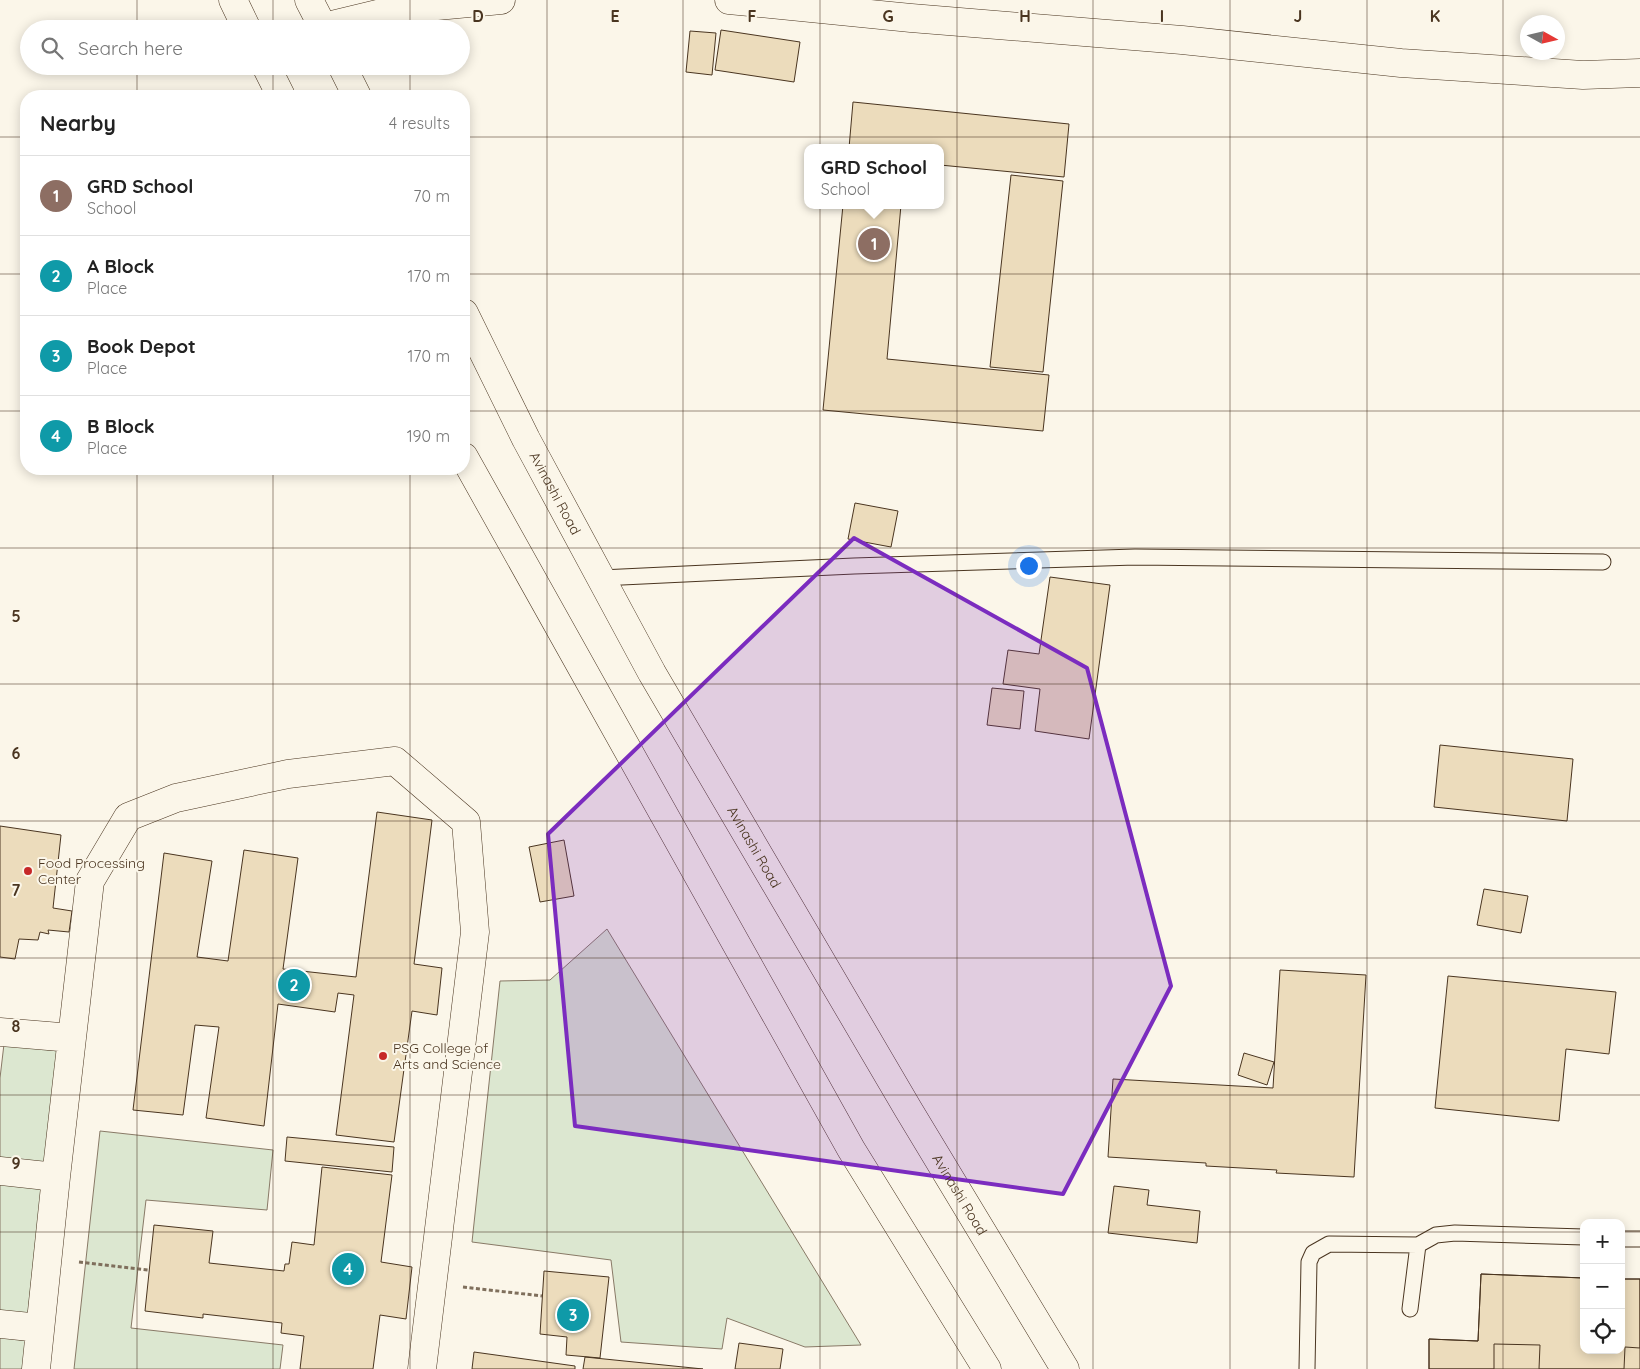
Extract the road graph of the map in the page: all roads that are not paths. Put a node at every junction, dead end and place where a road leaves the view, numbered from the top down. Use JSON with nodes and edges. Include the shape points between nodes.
{"nodes":[{"id":1,"x":233,"y":0,"type":"edge"},
{"id":2,"x":309,"y":0,"type":"edge"},
{"id":3,"x":501,"y":0,"type":"edge"},
{"id":4,"x":730,"y":0,"type":"edge"},
{"id":5,"x":243,"y":20,"type":"edge"},
{"id":6,"x":319,"y":20,"type":"edge"},
{"id":7,"x":355,"y":20,"type":"edge"},
{"id":8,"x":1640,"y":73,"type":"edge"},
{"id":9,"x":270,"y":75,"type":"edge"},
{"id":10,"x":346,"y":75,"type":"edge"},
{"id":11,"x":278,"y":90,"type":"edge"},
{"id":12,"x":354,"y":90,"type":"edge"},
{"id":13,"x":470,"y":325,"type":"edge"},
{"id":14,"x":470,"y":468,"type":"edge"},
{"id":15,"x":1603,"y":562,"type":"dead end"},
{"id":16,"x":601,"y":578,"type":"junction"},
{"id":17,"x":0,"y":1032,"type":"edge"},
{"id":18,"x":72,"y":1038,"type":"junction"},
{"id":19,"x":0,"y":1171,"type":"edge"},
{"id":20,"x":56,"y":1177,"type":"junction"},
{"id":21,"x":1580,"y":1237,"type":"edge"},
{"id":22,"x":1625,"y":1239,"type":"edge"},
{"id":23,"x":1640,"y":1239,"type":"edge"},
{"id":24,"x":1418,"y":1245,"type":"junction"},
{"id":25,"x":1410,"y":1309,"type":"dead end"},
{"id":26,"x":0,"y":1324,"type":"edge"},
{"id":27,"x":40,"y":1328,"type":"junction"},
{"id":28,"x":36,"y":1369,"type":"edge"},
{"id":29,"x":422,"y":1369,"type":"edge"},
{"id":30,"x":987,"y":1369,"type":"edge"},
{"id":31,"x":1065,"y":1369,"type":"edge"},
{"id":32,"x":1307,"y":1369,"type":"edge"}],
"edges":[{"from":1,"to":5,"type":"street"},
{"from":2,"to":6,"type":"street"},
{"from":3,"to":7,"type":"street","via":[[394,10]]},
{"from":4,"to":8,"type":"street","via":[[1401,63],[1583,75]]},
{"from":9,"to":11,"type":"street"},
{"from":10,"to":12,"type":"street"},
{"from":13,"to":16,"type":"street","name":"Avinashi Road","via":[[526,439]]},
{"from":14,"to":30,"type":"street","via":[[851,1149]]},
{"from":15,"to":16,"type":"lane","via":[[1135,557]]},
{"from":16,"to":31,"type":"street","name":"Avinashi Road","via":[[662,690]]},
{"from":17,"to":18,"type":"street"},
{"from":18,"to":20,"type":"street"},
{"from":18,"to":29,"type":"street","via":[[90,880],[128,817],[176,798],[288,774],[395,761],[466,822],[475,932]]},
{"from":19,"to":20,"type":"street"},
{"from":20,"to":27,"type":"street"},
{"from":21,"to":24,"type":"lane","via":[[1455,1233],[1436,1235]]},
{"from":22,"to":23,"type":"lane"},
{"from":24,"to":25,"type":"lane"},
{"from":24,"to":32,"type":"lane","via":[[1329,1244],[1312,1253],[1309,1262]]},
{"from":26,"to":27,"type":"street"},
{"from":27,"to":28,"type":"street"}]}
